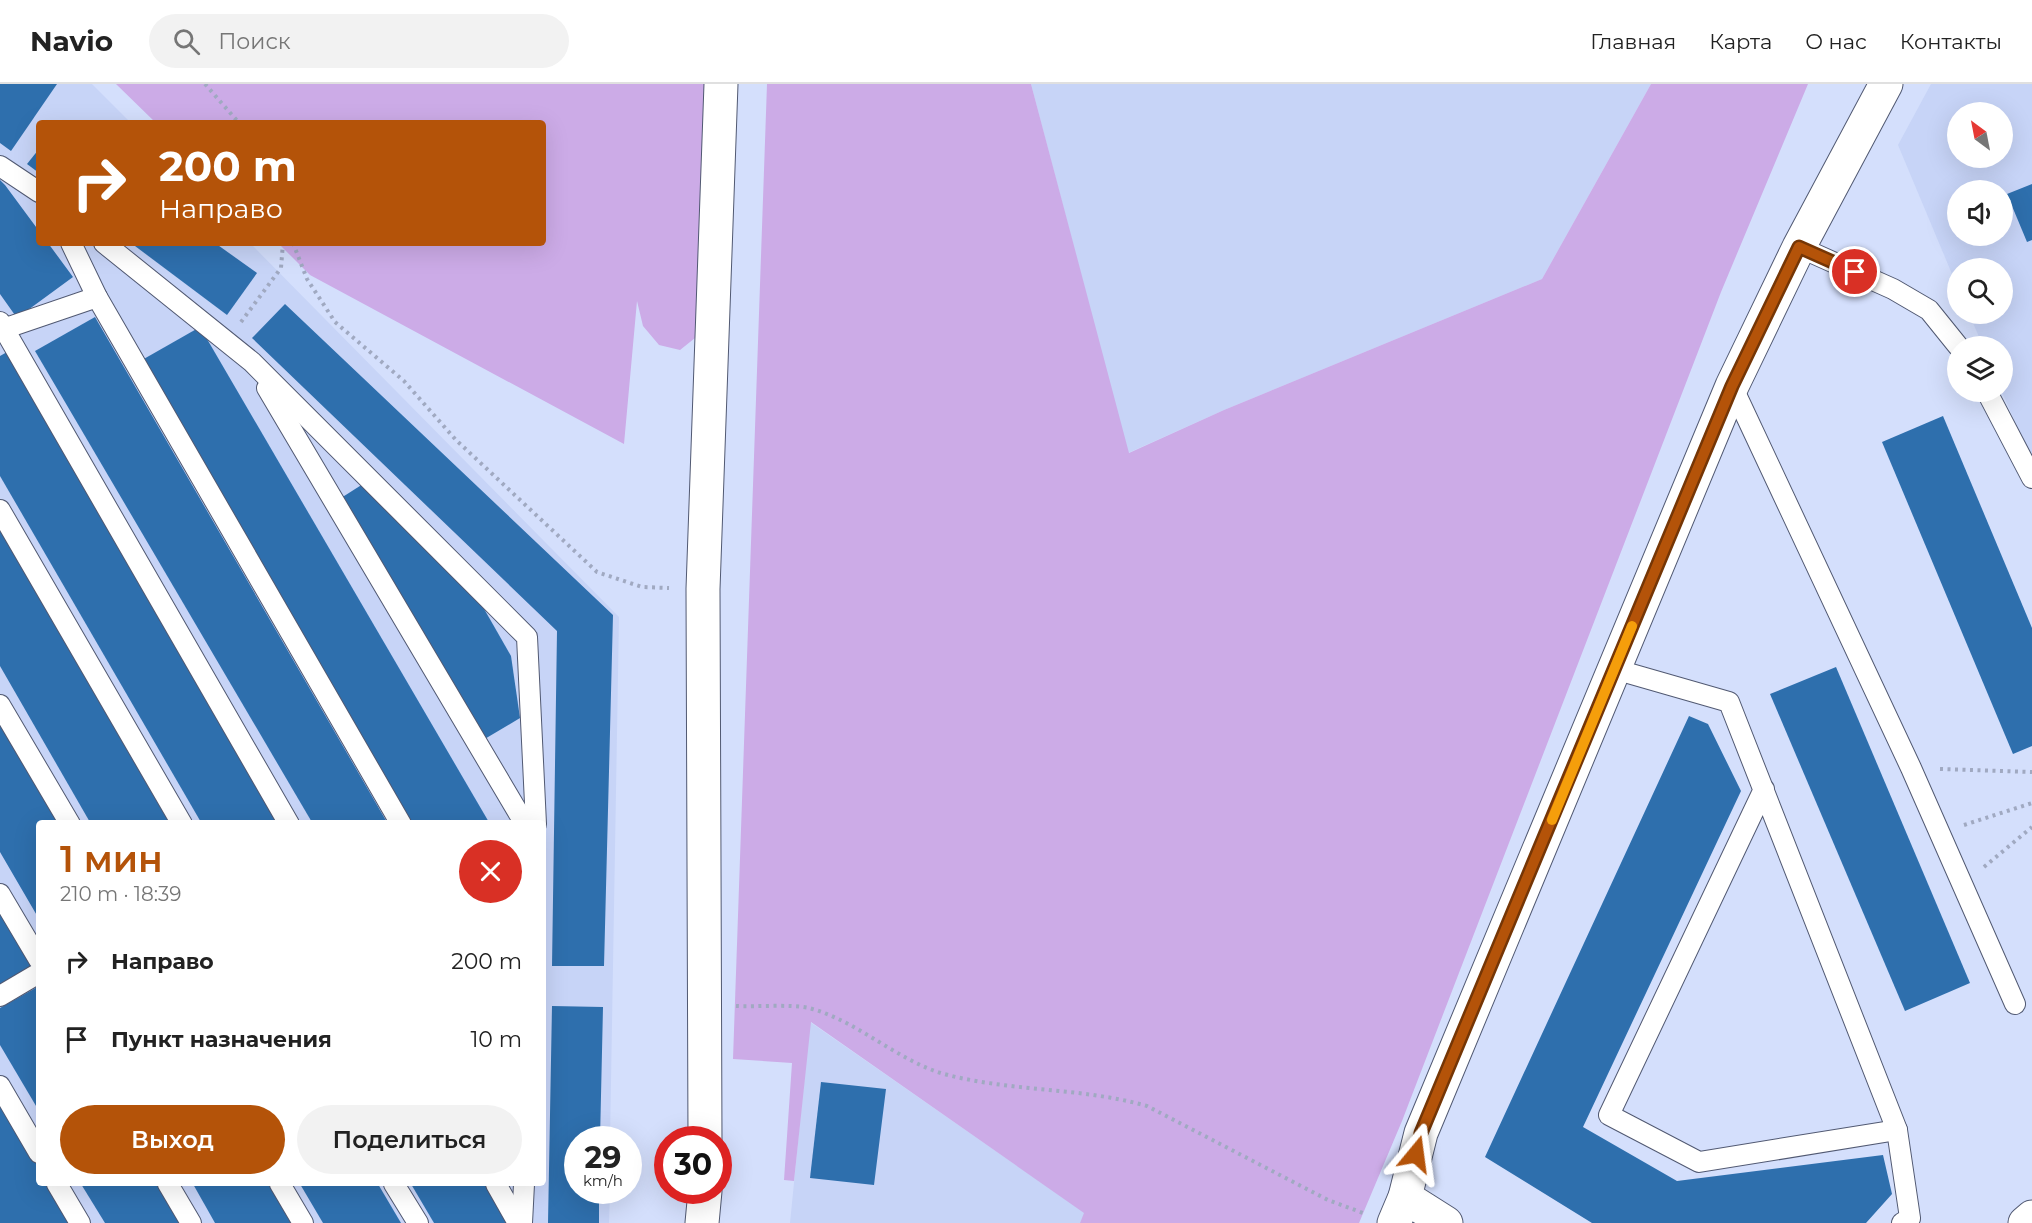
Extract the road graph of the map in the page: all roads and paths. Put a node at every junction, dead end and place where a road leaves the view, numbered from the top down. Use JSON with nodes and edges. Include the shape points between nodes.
{"nodes":[{"id":1,"x":205,"y":84,"type":"edge"},
{"id":2,"x":721,"y":84,"type":"edge"},
{"id":3,"x":1886,"y":84,"type":"edge"},
{"id":4,"x":236,"y":120,"type":"edge"},
{"id":5,"x":0,"y":166,"type":"edge"},
{"id":6,"x":36,"y":190,"type":"edge"},
{"id":7,"x":72,"y":246,"type":"edge"},
{"id":8,"x":108,"y":246,"type":"edge"},
{"id":9,"x":283,"y":246,"type":"edge"},
{"id":10,"x":294,"y":246,"type":"edge"},
{"id":11,"x":1799,"y":247,"type":"junction"},
{"id":12,"x":97,"y":297,"type":"junction"},
{"id":13,"x":1,"y":327,"type":"edge"},
{"id":14,"x":1950,"y":336,"type":"edge"},
{"id":15,"x":226,"y":341,"type":"junction"},
{"id":16,"x":252,"y":362,"type":"junction"},
{"id":17,"x":1732,"y":386,"type":"junction"},
{"id":18,"x":1992,"y":402,"type":"edge"},
{"id":19,"x":2032,"y":478,"type":"edge"},
{"id":20,"x":0,"y":510,"type":"edge"},
{"id":21,"x":703,"y":589,"type":"junction"},
{"id":22,"x":1614,"y":669,"type":"junction"},
{"id":23,"x":0,"y":705,"type":"edge"},
{"id":24,"x":1911,"y":768,"type":"junction"},
{"id":25,"x":2032,"y":772,"type":"edge"},
{"id":26,"x":1764,"y":789,"type":"junction"},
{"id":27,"x":2032,"y":803,"type":"edge"},
{"id":28,"x":68,"y":820,"type":"edge"},
{"id":29,"x":180,"y":820,"type":"edge"},
{"id":30,"x":287,"y":820,"type":"edge"},
{"id":31,"x":399,"y":820,"type":"edge"},
{"id":32,"x":523,"y":820,"type":"edge"},
{"id":33,"x":536,"y":820,"type":"edge"},
{"id":34,"x":2032,"y":827,"type":"edge"},
{"id":35,"x":1940,"y":833,"type":"junction"},
{"id":36,"x":1962,"y":885,"type":"junction"},
{"id":37,"x":0,"y":894,"type":"edge"},
{"id":38,"x":36,"y":955,"type":"edge"},
{"id":39,"x":36,"y":975,"type":"edge"},
{"id":40,"x":0,"y":996,"type":"edge"},
{"id":41,"x":2014,"y":1004,"type":"dead end"},
{"id":42,"x":705,"y":1006,"type":"junction"},
{"id":43,"x":0,"y":1086,"type":"edge"},
{"id":44,"x":705,"y":1126,"type":"edge"},
{"id":45,"x":1897,"y":1130,"type":"junction"},
{"id":46,"x":36,"y":1148,"type":"edge"},
{"id":47,"x":58,"y":1186,"type":"edge"},
{"id":48,"x":169,"y":1186,"type":"edge"},
{"id":49,"x":281,"y":1186,"type":"edge"},
{"id":50,"x":395,"y":1186,"type":"edge"},
{"id":51,"x":497,"y":1186,"type":"edge"},
{"id":52,"x":524,"y":1186,"type":"edge"},
{"id":53,"x":704,"y":1204,"type":"edge"},
{"id":54,"x":1388,"y":1211,"type":"edge"},
{"id":55,"x":2032,"y":1217,"type":"edge"},
{"id":56,"x":80,"y":1223,"type":"edge"},
{"id":57,"x":191,"y":1223,"type":"edge"},
{"id":58,"x":303,"y":1223,"type":"edge"},
{"id":59,"x":418,"y":1223,"type":"edge"},
{"id":60,"x":520,"y":1223,"type":"edge"},
{"id":61,"x":702,"y":1223,"type":"edge"},
{"id":62,"x":1446,"y":1223,"type":"edge"},
{"id":63,"x":1902,"y":1223,"type":"edge"},
{"id":64,"x":2025,"y":1223,"type":"edge"}],
"edges":[{"from":1,"to":4,"type":"path"},
{"from":2,"to":21,"type":"street"},
{"from":3,"to":11,"type":"street"},
{"from":5,"to":6,"type":"lane"},
{"from":7,"to":12,"type":"lane"},
{"from":8,"to":15,"type":"lane"},
{"from":9,"to":15,"type":"path","via":[[282,268]]},
{"from":10,"to":21,"type":"path","via":[[307,279],[335,322],[404,381],[456,440],[597,572],[642,587]]},
{"from":11,"to":14,"type":"lane","via":[[1893,289],[1929,310]]},
{"from":11,"to":17,"type":"street"},
{"from":12,"to":13,"type":"lane"},
{"from":12,"to":31,"type":"lane"},
{"from":13,"to":30,"type":"lane"},
{"from":15,"to":16,"type":"lane"},
{"from":16,"to":32,"type":"lane"},
{"from":16,"to":33,"type":"lane","via":[[526,637]]},
{"from":17,"to":22,"type":"street"},
{"from":17,"to":24,"type":"lane"},
{"from":18,"to":19,"type":"lane"},
{"from":20,"to":29,"type":"lane"},
{"from":21,"to":42,"type":"street"},
{"from":22,"to":26,"type":"lane","via":[[1729,702]]},
{"from":22,"to":54,"type":"street"},
{"from":23,"to":28,"type":"lane"},
{"from":24,"to":25,"type":"path"},
{"from":24,"to":35,"type":"lane"},
{"from":26,"to":45,"type":"lane"},
{"from":26,"to":45,"type":"lane","via":[[1610,1115],[1699,1162]]},
{"from":27,"to":35,"type":"path"},
{"from":34,"to":36,"type":"path"},
{"from":35,"to":36,"type":"lane"},
{"from":36,"to":41,"type":"lane"},
{"from":37,"to":38,"type":"lane"},
{"from":39,"to":40,"type":"lane"},
{"from":42,"to":44,"type":"street"},
{"from":42,"to":54,"type":"path","via":[[806,1008],[829,1015],[942,1073],[1002,1086],[1117,1098],[1147,1106],[1328,1200]]},
{"from":43,"to":46,"type":"lane"},
{"from":45,"to":63,"type":"lane","via":[[1910,1218]]},
{"from":47,"to":56,"type":"lane"},
{"from":48,"to":57,"type":"lane"},
{"from":49,"to":58,"type":"lane"},
{"from":50,"to":59,"type":"lane"},
{"from":51,"to":60,"type":"lane"},
{"from":52,"to":60,"type":"lane"},
{"from":53,"to":61,"type":"street"},
{"from":54,"to":62,"type":"street"},
{"from":55,"to":64,"type":"street"}]}
